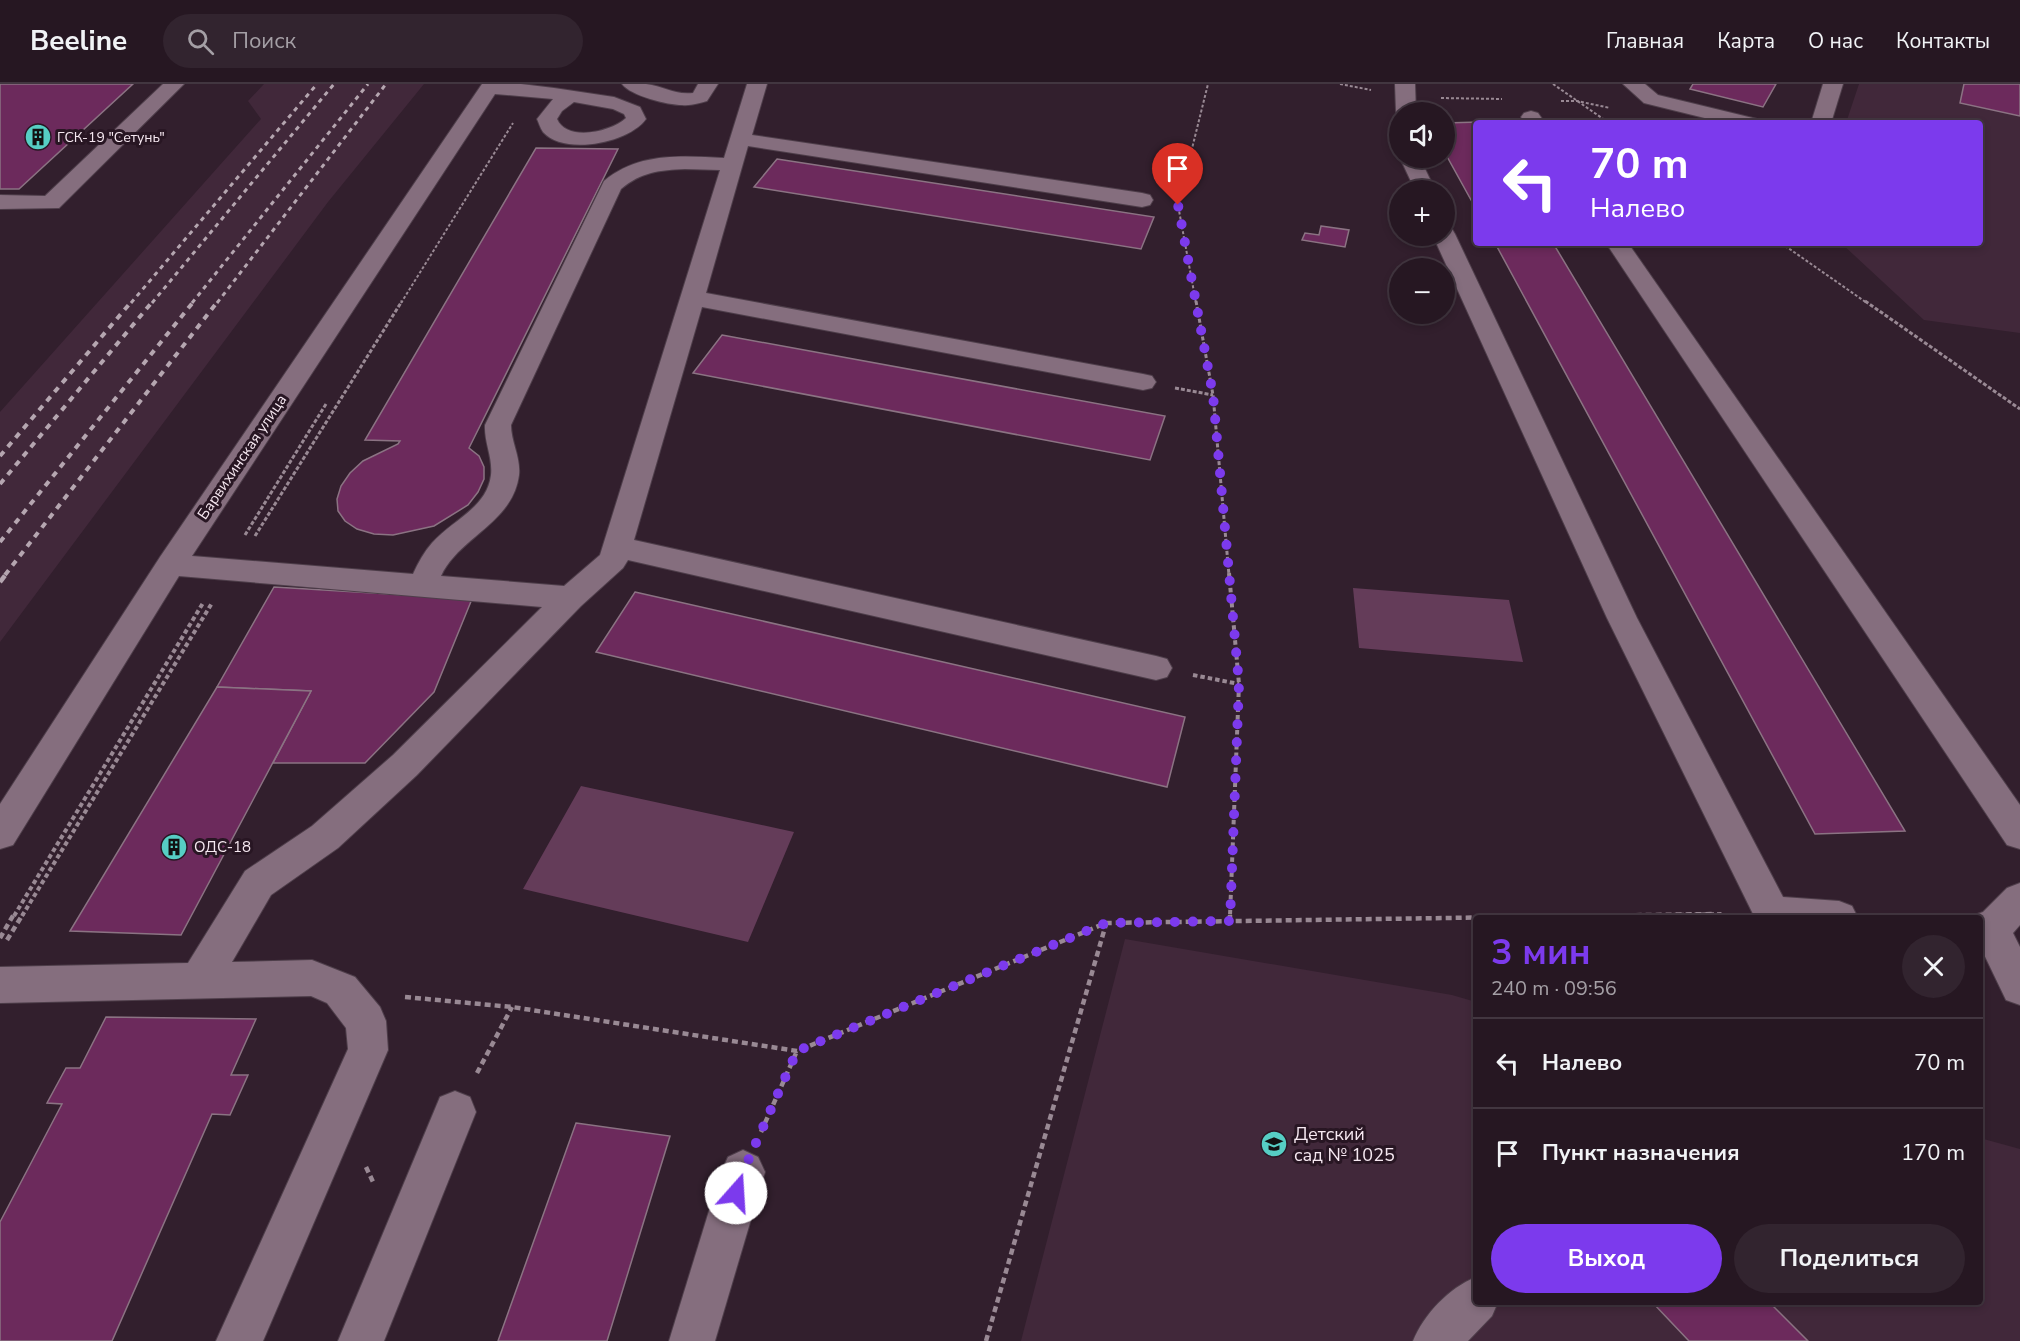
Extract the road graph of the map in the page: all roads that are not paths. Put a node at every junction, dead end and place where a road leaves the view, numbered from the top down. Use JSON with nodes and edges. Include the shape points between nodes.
{"nodes":[{"id":1,"x":174,"y":84,"type":"edge"},
{"id":2,"x":632,"y":84,"type":"edge"},
{"id":3,"x":708,"y":84,"type":"edge"},
{"id":4,"x":757,"y":84,"type":"edge"},
{"id":5,"x":1405,"y":84,"type":"edge"},
{"id":6,"x":1633,"y":84,"type":"edge"},
{"id":7,"x":1833,"y":84,"type":"edge"},
{"id":8,"x":491,"y":86,"type":"edge"},
{"id":9,"x":559,"y":90,"type":"edge"},
{"id":10,"x":1406,"y":102,"type":"edge"},
{"id":11,"x":1738,"y":120,"type":"edge"},
{"id":12,"x":1822,"y":120,"type":"edge"},
{"id":13,"x":740,"y":139,"type":"junction"},
{"id":14,"x":733,"y":164,"type":"junction"},
{"id":15,"x":1142,"y":200,"type":"dead end"},
{"id":16,"x":0,"y":202,"type":"edge"},
{"id":17,"x":1450,"y":246,"type":"edge"},
{"id":18,"x":1619,"y":246,"type":"edge"},
{"id":19,"x":692,"y":298,"type":"junction"},
{"id":20,"x":1143,"y":382,"type":"dead end"},
{"id":21,"x":616,"y":547,"type":"junction"},
{"id":22,"x":171,"y":565,"type":"junction"},
{"id":23,"x":423,"y":584,"type":"junction"},
{"id":24,"x":570,"y":598,"type":"junction"},
{"id":25,"x":1155,"y":668,"type":"dead end"},
{"id":26,"x":0,"y":834,"type":"edge"},
{"id":27,"x":2020,"y":834,"type":"edge"},
{"id":28,"x":2020,"y":900,"type":"edge"},
{"id":29,"x":1799,"y":915,"type":"edge"},
{"id":30,"x":1986,"y":929,"type":"edge"},
{"id":31,"x":199,"y":981,"type":"junction"},
{"id":32,"x":0,"y":985,"type":"edge"},
{"id":33,"x":2020,"y":987,"type":"edge"},
{"id":34,"x":455,"y":1112,"type":"road end"},
{"id":35,"x":743,"y":1172,"type":"road end"},
{"id":36,"x":1473,"y":1302,"type":"edge"},
{"id":37,"x":239,"y":1341,"type":"edge"},
{"id":38,"x":361,"y":1341,"type":"edge"},
{"id":39,"x":692,"y":1341,"type":"edge"},
{"id":40,"x":1436,"y":1341,"type":"edge"}],
"edges":[{"from":1,"to":16,"type":"street","via":[[51,203]]},
{"from":2,"to":3,"type":"street","via":[[662,96],[690,99],[700,97]]},
{"from":4,"to":13,"type":"street"},
{"from":5,"to":10,"type":"street"},
{"from":6,"to":11,"type":"street","via":[[1651,99]]},
{"from":7,"to":12,"type":"street"},
{"from":8,"to":9,"type":"street"},
{"from":8,"to":22,"type":"street","name":"Барвихинская улица"},
{"from":9,"to":9,"type":"street","via":[[547,123],[559,134],[580,143],[619,132],[634,122],[635,114],[624,105]]},
{"from":13,"to":14,"type":"street"},
{"from":13,"to":15,"type":"street"},
{"from":14,"to":19,"type":"street"},
{"from":14,"to":23,"type":"street","via":[[655,165],[628,174],[612,186],[498,425],[507,466],[503,486],[483,516],[444,548]]},
{"from":17,"to":29,"type":"street","via":[[1622,618],[1772,913]]},
{"from":18,"to":27,"type":"street"},
{"from":19,"to":20,"type":"street"},
{"from":19,"to":21,"type":"street"},
{"from":21,"to":24,"type":"street","via":[[613,560]]},
{"from":21,"to":25,"type":"street"},
{"from":22,"to":23,"type":"street"},
{"from":22,"to":26,"type":"street","name":"Барвихинская улица"},
{"from":23,"to":24,"type":"street"},
{"from":24,"to":31,"type":"street","via":[[396,774],[325,837],[258,883]]},
{"from":28,"to":30,"type":"street"},
{"from":30,"to":33,"type":"street"},
{"from":31,"to":32,"type":"street"},
{"from":31,"to":37,"type":"street","via":[[312,978],[341,990],[366,1022],[368,1050]]},
{"from":34,"to":38,"type":"street"},
{"from":35,"to":39,"type":"street"},
{"from":36,"to":40,"type":"street"}]}
